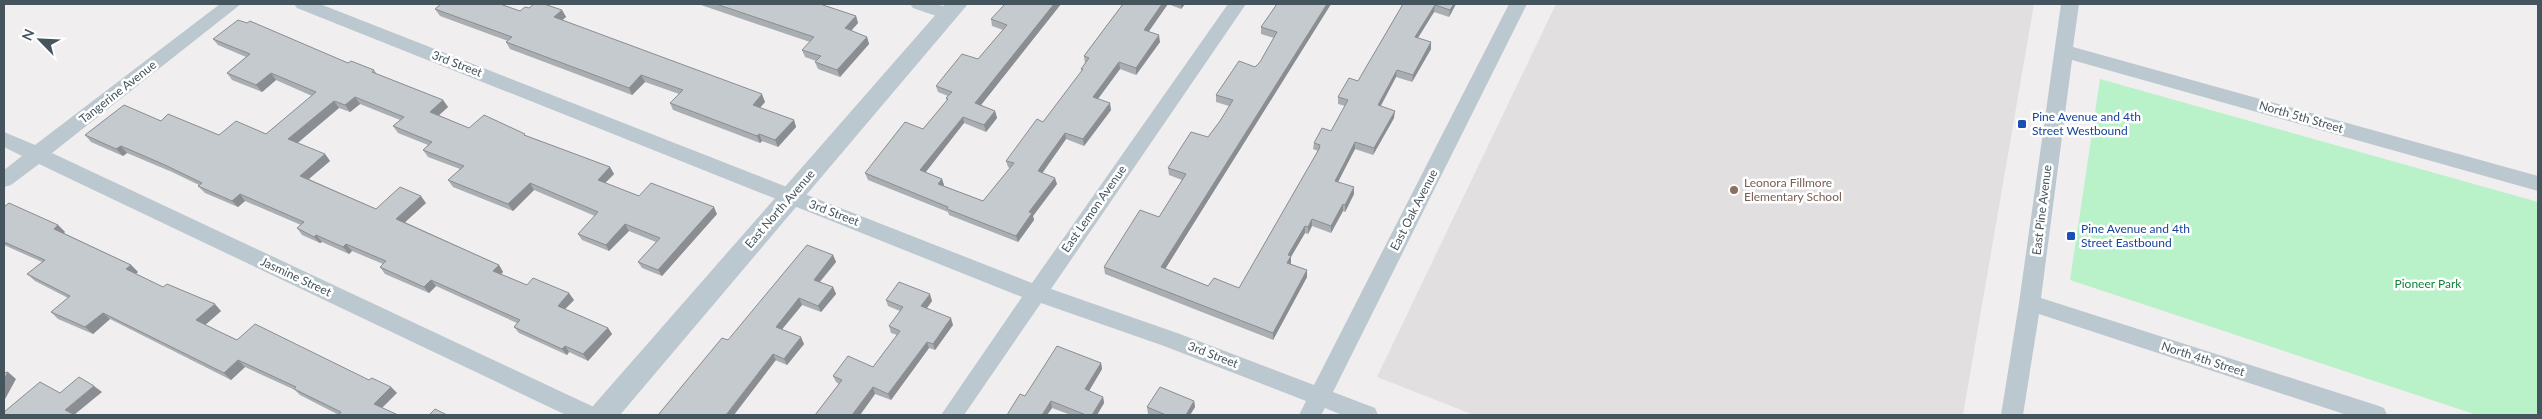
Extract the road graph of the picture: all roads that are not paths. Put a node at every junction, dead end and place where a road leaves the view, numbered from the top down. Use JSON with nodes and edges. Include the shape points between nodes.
{"nodes":[{"id":1,"x":232,"y":4,"type":"edge"},
{"id":2,"x":303,"y":4,"type":"edge"},
{"id":3,"x":919,"y":4,"type":"edge"},
{"id":4,"x":1237,"y":4,"type":"edge"},
{"id":5,"x":1518,"y":4,"type":"edge"},
{"id":6,"x":2070,"y":4,"type":"edge"},
{"id":7,"x":953,"y":9,"type":"edge"},
{"id":8,"x":2064,"y":51,"type":"junction"},
{"id":9,"x":4,"y":139,"type":"edge"},
{"id":10,"x":37,"y":154,"type":"junction"},
{"id":11,"x":4,"y":180,"type":"edge"},
{"id":12,"x":2538,"y":183,"type":"edge"},
{"id":13,"x":791,"y":196,"type":"junction"},
{"id":14,"x":1036,"y":293,"type":"junction"},
{"id":15,"x":2030,"y":303,"type":"junction"},
{"id":16,"x":1319,"y":397,"type":"junction"},
{"id":17,"x":588,"y":415,"type":"edge"},
{"id":18,"x":603,"y":415,"type":"edge"},
{"id":19,"x":952,"y":415,"type":"edge"},
{"id":20,"x":1310,"y":415,"type":"edge"},
{"id":21,"x":1367,"y":415,"type":"edge"},
{"id":22,"x":2012,"y":415,"type":"edge"},
{"id":23,"x":2376,"y":415,"type":"edge"}],
"edges":[{"from":1,"to":10,"type":"street","name":"Tangerine Avenue"},
{"from":2,"to":13,"type":"street","name":"3rd Street"},
{"from":3,"to":7,"type":"street"},
{"from":4,"to":14,"type":"street","name":"East Lemon Avenue"},
{"from":5,"to":16,"type":"street","name":"East Oak Avenue"},
{"from":6,"to":8,"type":"street","name":"East Pine Avenue"},
{"from":7,"to":13,"type":"street","name":"East North Avenue"},
{"from":8,"to":12,"type":"street","name":"North 5th Street"},
{"from":8,"to":15,"type":"street","name":"East Pine Avenue"},
{"from":9,"to":10,"type":"street","name":"Jasmine Street"},
{"from":10,"to":11,"type":"street","name":"Tangerine Avenue"},
{"from":10,"to":17,"type":"street","name":"Jasmine Street"},
{"from":13,"to":14,"type":"street","name":"3rd Street"},
{"from":13,"to":18,"type":"street","name":"East North Avenue"},
{"from":14,"to":16,"type":"street","name":"3rd Street","via":[[1172,340]]},
{"from":14,"to":19,"type":"street","name":"East Lemon Avenue"},
{"from":15,"to":22,"type":"street","name":"East Pine Avenue"},
{"from":15,"to":23,"type":"street","name":"North 4th Street"},
{"from":16,"to":20,"type":"street","name":"East Oak Avenue"},
{"from":16,"to":21,"type":"street","name":"3rd Street"}]}
